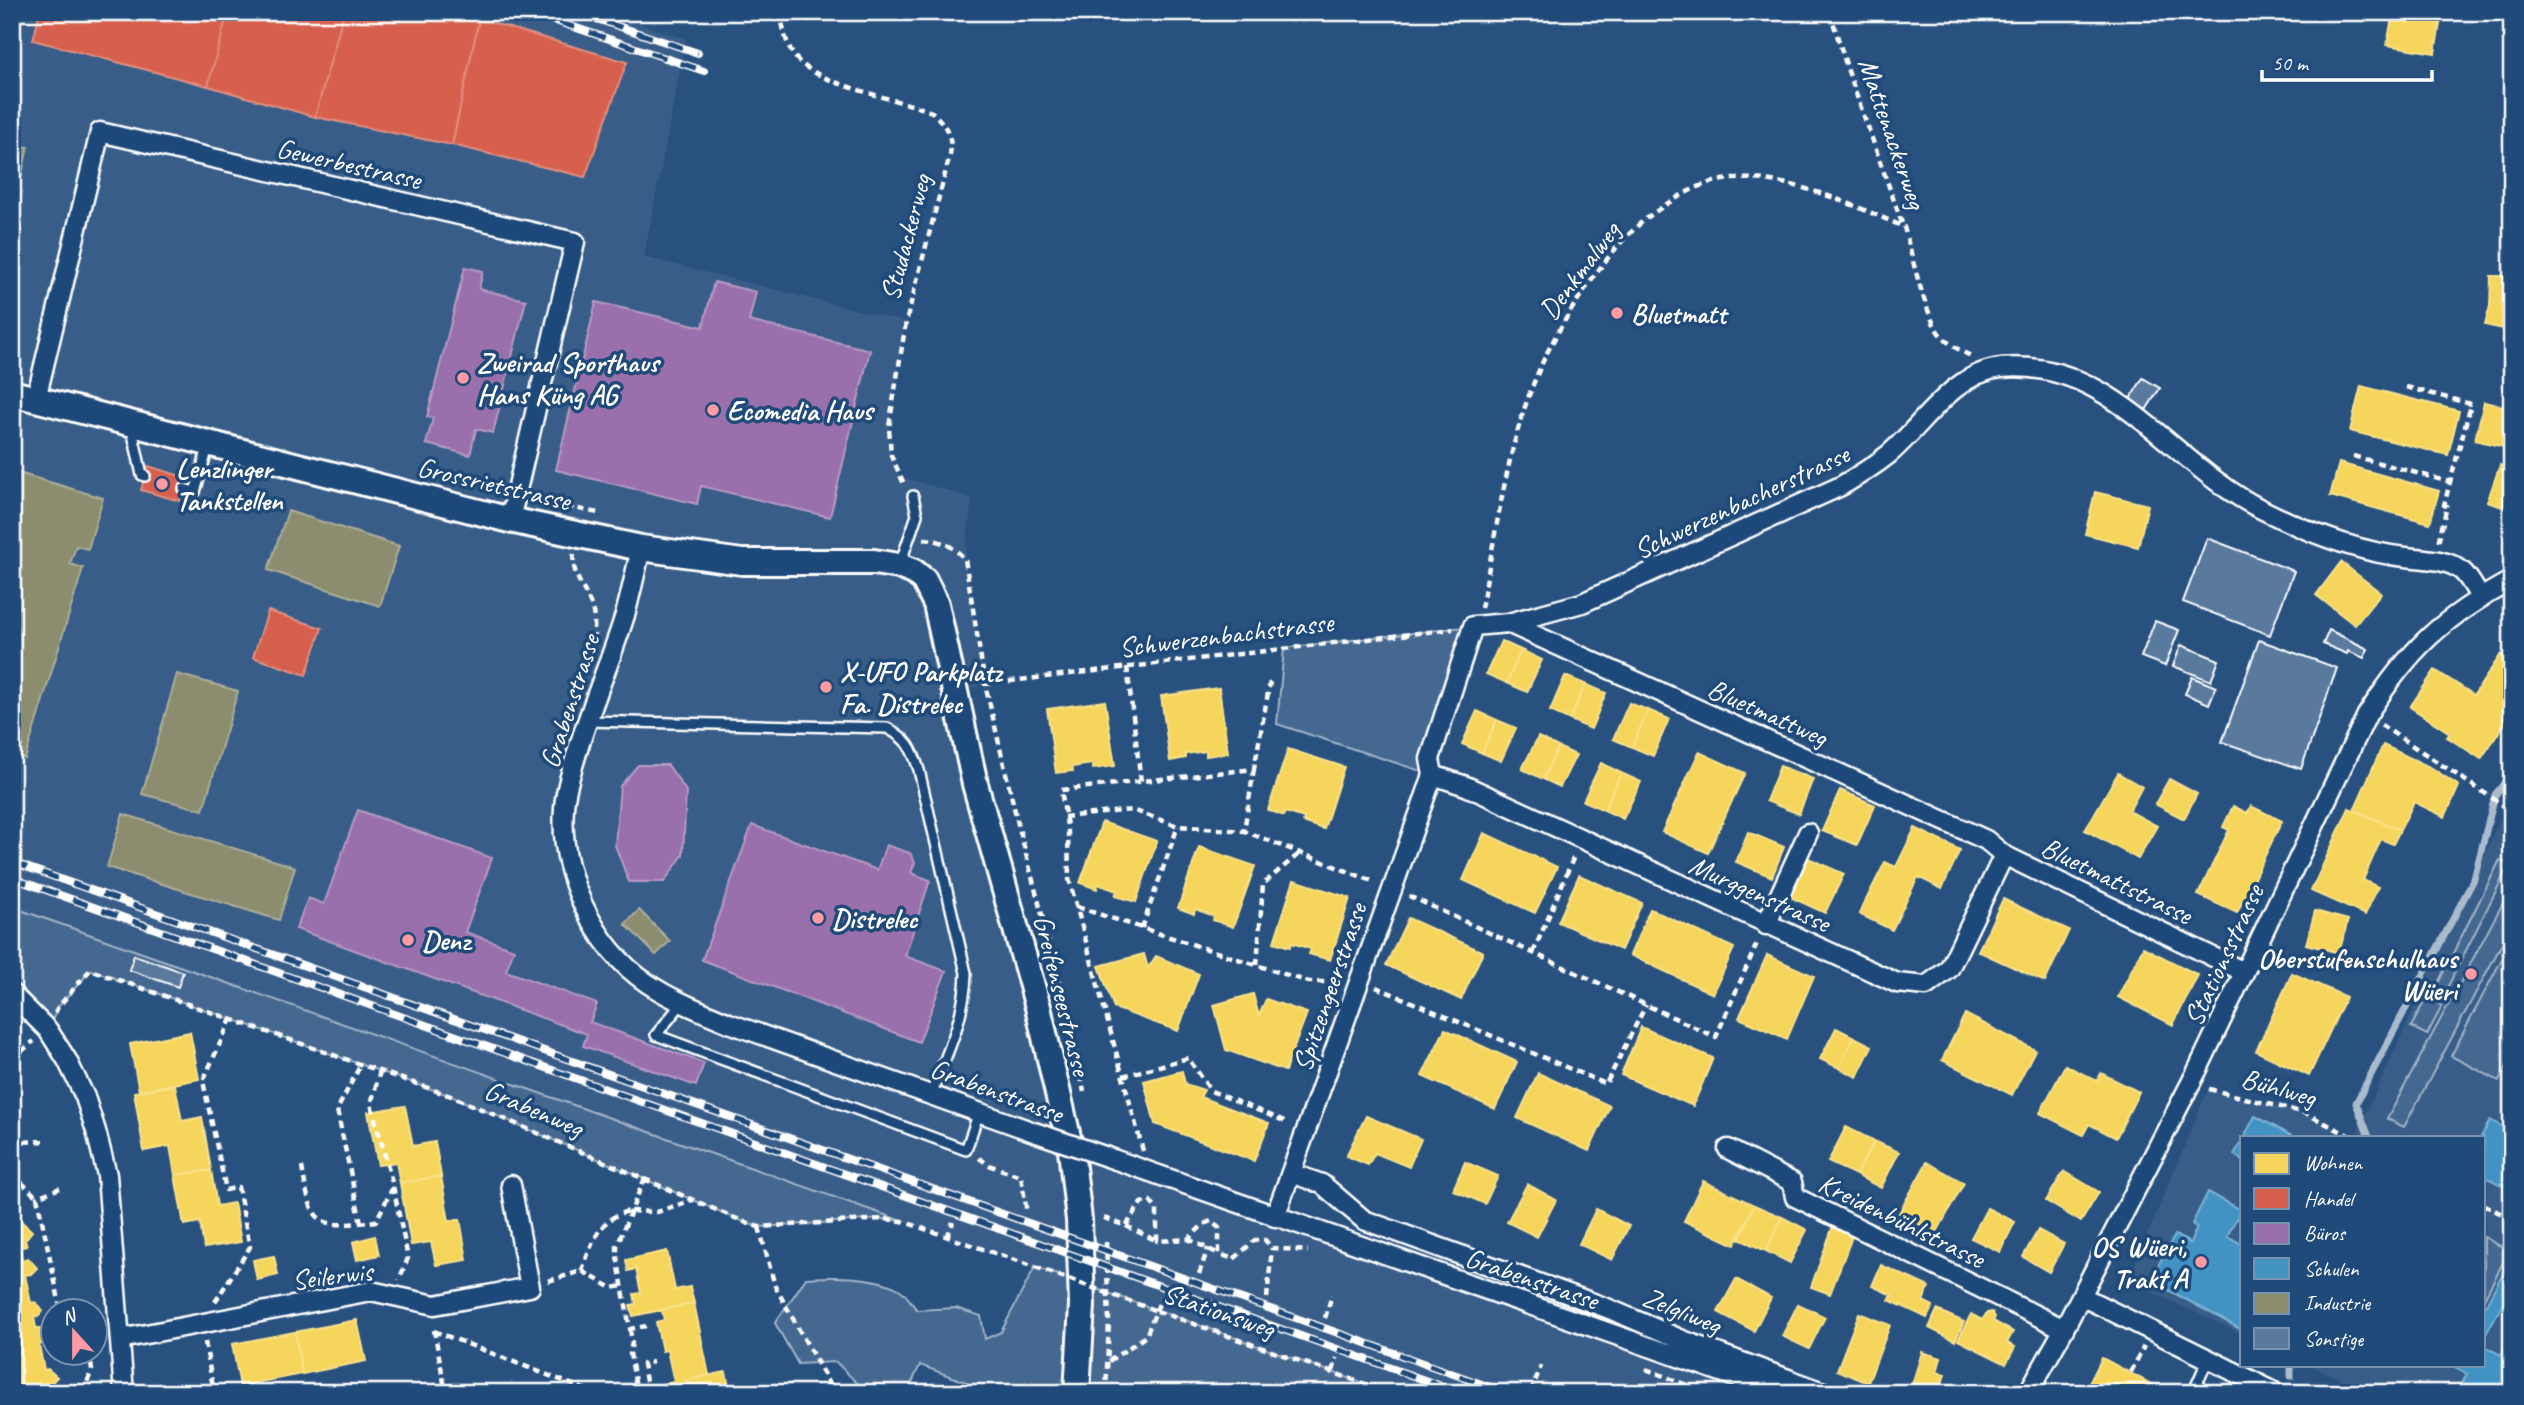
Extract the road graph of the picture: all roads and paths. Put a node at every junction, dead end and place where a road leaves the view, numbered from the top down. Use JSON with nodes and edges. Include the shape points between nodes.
{"nodes":[{"id":1,"x":780,"y":12,"type":"edge"},
{"id":2,"x":1830,"y":12,"type":"edge"},
{"id":3,"x":1903,"y":227,"type":"junction"},
{"id":4,"x":1998,"y":368,"type":"junction"},
{"id":5,"x":2406,"y":387,"type":"dead end"},
{"id":6,"x":24,"y":396,"type":"edge"},
{"id":7,"x":131,"y":423,"type":"junction"},
{"id":8,"x":209,"y":443,"type":"junction"},
{"id":9,"x":2353,"y":456,"type":"dead end"},
{"id":10,"x":145,"y":476,"type":"dead end"},
{"id":11,"x":2451,"y":482,"type":"junction"},
{"id":12,"x":184,"y":489,"type":"dead end"},
{"id":13,"x":913,"y":496,"type":"joint"},
{"id":14,"x":510,"y":520,"type":"junction"},
{"id":15,"x":641,"y":548,"type":"junction"},
{"id":16,"x":575,"y":552,"type":"dead end"},
{"id":17,"x":2433,"y":560,"type":"junction"},
{"id":18,"x":900,"y":566,"type":"junction"},
{"id":19,"x":2512,"y":580,"type":"edge"},
{"id":20,"x":2480,"y":597,"type":"junction"},
{"id":21,"x":1508,"y":622,"type":"junction"},
{"id":22,"x":1473,"y":626,"type":"junction"},
{"id":23,"x":592,"y":651,"type":"dead end"},
{"id":24,"x":1127,"y":667,"type":"junction"},
{"id":25,"x":1270,"y":682,"type":"dead end"},
{"id":26,"x":985,"y":684,"type":"dead end"},
{"id":27,"x":2367,"y":715,"type":"junction"},
{"id":28,"x":586,"y":720,"type":"junction"},
{"id":29,"x":1254,"y":769,"type":"junction"},
{"id":30,"x":1433,"y":775,"type":"junction"},
{"id":31,"x":1141,"y":782,"type":"junction"},
{"id":32,"x":2512,"y":811,"type":"edge"},
{"id":33,"x":1064,"y":817,"type":"junction"},
{"id":34,"x":1178,"y":827,"type":"junction"},
{"id":35,"x":1244,"y":831,"type":"junction"},
{"id":36,"x":1808,"y":833,"type":"dead end"},
{"id":37,"x":1581,"y":839,"type":"junction"},
{"id":38,"x":1300,"y":853,"type":"junction"},
{"id":39,"x":2004,"y":855,"type":"junction"},
{"id":40,"x":1391,"y":888,"type":"junction"},
{"id":41,"x":1077,"y":907,"type":"junction"},
{"id":42,"x":1766,"y":925,"type":"junction"},
{"id":43,"x":1142,"y":928,"type":"junction"},
{"id":44,"x":1533,"y":953,"type":"junction"},
{"id":45,"x":1257,"y":965,"type":"junction"},
{"id":46,"x":2244,"y":972,"type":"junction"},
{"id":47,"x":1357,"y":986,"type":"junction"},
{"id":48,"x":12,"y":994,"type":"edge"},
{"id":49,"x":682,"y":1003,"type":"junction"},
{"id":50,"x":1646,"y":1005,"type":"junction"},
{"id":51,"x":231,"y":1019,"type":"junction"},
{"id":52,"x":48,"y":1030,"type":"junction"},
{"id":53,"x":12,"y":1059,"type":"edge"},
{"id":54,"x":361,"y":1064,"type":"junction"},
{"id":55,"x":380,"y":1071,"type":"junction"},
{"id":56,"x":1123,"y":1076,"type":"junction"},
{"id":57,"x":2192,"y":1081,"type":"junction"},
{"id":58,"x":931,"y":1094,"type":"junction"},
{"id":59,"x":979,"y":1111,"type":"junction"},
{"id":60,"x":1306,"y":1130,"type":"junction"},
{"id":61,"x":2350,"y":1136,"type":"edge"},
{"id":62,"x":48,"y":1140,"type":"dead end"},
{"id":63,"x":12,"y":1142,"type":"edge"},
{"id":64,"x":1728,"y":1149,"type":"dead end"},
{"id":65,"x":966,"y":1150,"type":"junction"},
{"id":66,"x":12,"y":1160,"type":"edge"},
{"id":67,"x":302,"y":1167,"type":"dead end"},
{"id":68,"x":1149,"y":1172,"type":"junction"},
{"id":69,"x":1291,"y":1173,"type":"junction"},
{"id":70,"x":15,"y":1176,"type":"edge"},
{"id":71,"x":645,"y":1178,"type":"junction"},
{"id":72,"x":511,"y":1185,"type":"dead end"},
{"id":73,"x":393,"y":1186,"type":"junction"},
{"id":74,"x":60,"y":1188,"type":"dead end"},
{"id":75,"x":37,"y":1197,"type":"junction"},
{"id":76,"x":693,"y":1199,"type":"junction"},
{"id":77,"x":2486,"y":1206,"type":"edge"},
{"id":78,"x":631,"y":1211,"type":"junction"},
{"id":79,"x":1027,"y":1213,"type":"dead end"},
{"id":80,"x":1275,"y":1217,"type":"junction"},
{"id":81,"x":1104,"y":1218,"type":"dead end"},
{"id":82,"x":2512,"y":1219,"type":"edge"},
{"id":83,"x":953,"y":1222,"type":"dead end"},
{"id":84,"x":361,"y":1223,"type":"junction"},
{"id":85,"x":1126,"y":1226,"type":"junction"},
{"id":86,"x":759,"y":1227,"type":"junction"},
{"id":87,"x":947,"y":1237,"type":"junction"},
{"id":88,"x":1188,"y":1239,"type":"junction"},
{"id":89,"x":1157,"y":1241,"type":"junction"},
{"id":90,"x":1208,"y":1248,"type":"junction"},
{"id":91,"x":1272,"y":1248,"type":"junction"},
{"id":92,"x":1308,"y":1251,"type":"dead end"},
{"id":93,"x":1219,"y":1254,"type":"junction"},
{"id":94,"x":1035,"y":1267,"type":"joint"},
{"id":95,"x":582,"y":1271,"type":"junction"},
{"id":96,"x":1199,"y":1274,"type":"dead end"},
{"id":97,"x":622,"y":1286,"type":"junction"},
{"id":98,"x":530,"y":1287,"type":"junction"},
{"id":99,"x":1332,"y":1295,"type":"dead end"},
{"id":100,"x":58,"y":1296,"type":"edge"},
{"id":101,"x":393,"y":1296,"type":"junction"},
{"id":102,"x":1162,"y":1296,"type":"dead end"},
{"id":103,"x":2081,"y":1296,"type":"junction"},
{"id":104,"x":1267,"y":1298,"type":"dead end"},
{"id":105,"x":435,"y":1305,"type":"junction"},
{"id":106,"x":1157,"y":1311,"type":"junction"},
{"id":107,"x":209,"y":1312,"type":"dead end"},
{"id":108,"x":1325,"y":1318,"type":"dead end"},
{"id":109,"x":646,"y":1326,"type":"dead end"},
{"id":110,"x":630,"y":1329,"type":"junction"},
{"id":111,"x":2064,"y":1329,"type":"junction"},
{"id":112,"x":434,"y":1331,"type":"junction"},
{"id":113,"x":203,"y":1334,"type":"dead end"},
{"id":114,"x":120,"y":1339,"type":"junction"},
{"id":115,"x":2144,"y":1345,"type":"dead end"},
{"id":116,"x":1337,"y":1358,"type":"dead end"},
{"id":117,"x":2208,"y":1359,"type":"junction"},
{"id":118,"x":1108,"y":1362,"type":"dead end"},
{"id":119,"x":653,"y":1363,"type":"dead end"},
{"id":120,"x":91,"y":1366,"type":"edge"},
{"id":121,"x":1541,"y":1366,"type":"dead end"},
{"id":122,"x":1333,"y":1371,"type":"junction"},
{"id":123,"x":2131,"y":1372,"type":"dead end"},
{"id":124,"x":2031,"y":1391,"type":"edge"},
{"id":125,"x":1531,"y":1392,"type":"edge"},
{"id":126,"x":83,"y":1393,"type":"edge"},
{"id":127,"x":124,"y":1393,"type":"edge"},
{"id":128,"x":214,"y":1393,"type":"edge"},
{"id":129,"x":446,"y":1393,"type":"edge"},
{"id":130,"x":594,"y":1393,"type":"edge"},
{"id":131,"x":637,"y":1393,"type":"edge"},
{"id":132,"x":648,"y":1393,"type":"edge"},
{"id":133,"x":834,"y":1393,"type":"edge"},
{"id":134,"x":1077,"y":1393,"type":"edge"},
{"id":135,"x":1391,"y":1393,"type":"edge"},
{"id":136,"x":1781,"y":1393,"type":"edge"},
{"id":137,"x":1826,"y":1393,"type":"edge"},
{"id":138,"x":2193,"y":1393,"type":"edge"},
{"id":139,"x":2277,"y":1393,"type":"edge"}],
"edges":[{"from":1,"to":13,"type":"path","name":"Studackerweg","via":[[792,54],[802,64],[830,80],[932,112],[949,132],[950,155],[906,322],[889,427],[891,455]]},
{"from":2,"to":3,"type":"path","name":"Mattenackerweg"},
{"from":3,"to":4,"type":"path","via":[[1939,333],[1965,353]]},
{"from":3,"to":22,"type":"path","name":"Denkmalweg","via":[[1864,209],[1783,184],[1731,179],[1688,191],[1631,231],[1585,289],[1536,376],[1514,448],[1481,612]]},
{"from":4,"to":17,"type":"street","name":"Schwerzenbacherstrasse","via":[[2029,367],[2112,397],[2223,487],[2294,525],[2379,554]]},
{"from":4,"to":21,"type":"street","name":"Schwerzenbacherstrasse","via":[[1972,376],[1888,455],[1840,486],[1582,603]]},
{"from":5,"to":11,"type":"path","via":[[2471,404]]},
{"from":6,"to":7,"type":"street","name":"Grossrietstrasse"},
{"from":6,"to":14,"type":"street","name":"Gewerbestrasse","via":[[100,132],[575,242]]},
{"from":7,"to":8,"type":"street","name":"Grossrietstrasse"},
{"from":7,"to":10,"type":"lane"},
{"from":8,"to":12,"type":"lane","via":[[195,492]]},
{"from":8,"to":14,"type":"street","name":"Grossrietstrasse"},
{"from":9,"to":11,"type":"path"},
{"from":11,"to":17,"type":"path"},
{"from":13,"to":18,"type":"lane","via":[[917,515]]},
{"from":14,"to":15,"type":"street","name":"Grossrietstrasse"},
{"from":15,"to":18,"type":"street","name":"Grossrietstrasse","via":[[741,562]]},
{"from":15,"to":28,"type":"street","name":"Grabenstrasse","via":[[625,616]]},
{"from":16,"to":23,"type":"path","via":[[574,571],[593,614]]},
{"from":17,"to":20,"type":"street","name":"Schwerzenbacherstrasse","via":[[2462,571]]},
{"from":18,"to":134,"type":"street","name":"Greifenseestrasse","via":[[924,580],[936,604],[975,784],[1038,1007],[1071,1150],[1082,1305]]},
{"from":19,"to":20,"type":"street","name":"Stationsstrasse"},
{"from":20,"to":27,"type":"street","name":"Stationsstrasse","via":[[2431,632],[2387,683]]},
{"from":21,"to":22,"type":"street","name":"Schwerzenbacherstrasse"},
{"from":21,"to":39,"type":"street","name":"Bluetmattweg","via":[[1986,840]]},
{"from":22,"to":24,"type":"path","name":"Schwerzenbachstrasse"},
{"from":22,"to":30,"type":"street","name":"Spitzengeerstrasse","via":[[1430,759]]},
{"from":24,"to":26,"type":"path","name":"Schwerzenbachstrasse"},
{"from":24,"to":31,"type":"path"},
{"from":25,"to":29,"type":"path"},
{"from":27,"to":32,"type":"path"},
{"from":27,"to":46,"type":"street","name":"Stationsstrasse"},
{"from":28,"to":49,"type":"street","name":"Grabenstrasse","via":[[564,808],[572,875],[583,907],[619,958],[646,983]]},
{"from":28,"to":58,"type":"lane","via":[[887,728],[903,737],[914,752],[966,973],[958,1024]]},
{"from":29,"to":31,"type":"path"},
{"from":29,"to":35,"type":"path"},
{"from":30,"to":37,"type":"street","name":"Murggenstrasse"},
{"from":30,"to":40,"type":"street","name":"Spitzengeerstrasse"},
{"from":31,"to":33,"type":"path","via":[[1060,790]]},
{"from":33,"to":34,"type":"path","via":[[1132,810]]},
{"from":33,"to":41,"type":"path","via":[[1069,879]]},
{"from":34,"to":35,"type":"path"},
{"from":34,"to":43,"type":"path"},
{"from":35,"to":38,"type":"path"},
{"from":36,"to":42,"type":"street"},
{"from":37,"to":42,"type":"street","name":"Murggenstrasse"},
{"from":37,"to":44,"type":"path"},
{"from":38,"to":40,"type":"path"},
{"from":38,"to":45,"type":"path","via":[[1262,884]]},
{"from":39,"to":42,"type":"street","name":"Murggenstrasse","via":[[1949,970],[1926,986],[1897,983]]},
{"from":39,"to":46,"type":"street","name":"Bluetmattstrasse"},
{"from":40,"to":44,"type":"path"},
{"from":40,"to":47,"type":"street","name":"Spitzengeerstrasse"},
{"from":41,"to":43,"type":"path"},
{"from":41,"to":56,"type":"path"},
{"from":42,"to":50,"type":"path","via":[[1716,1037]]},
{"from":43,"to":45,"type":"path"},
{"from":44,"to":50,"type":"path"},
{"from":45,"to":47,"type":"path","via":[[1309,982]]},
{"from":46,"to":57,"type":"street","name":"Stationsstrasse"},
{"from":47,"to":50,"type":"path","via":[[1606,1084]]},
{"from":47,"to":60,"type":"street","name":"Spitzengeerstrasse"},
{"from":48,"to":52,"type":"street"},
{"from":49,"to":58,"type":"street","name":"Grabenstrasse"},
{"from":49,"to":65,"type":"lane","via":[[656,1035]]},
{"from":51,"to":52,"type":"path","name":"Grabenweg","via":[[90,970],[58,1007]]},
{"from":51,"to":54,"type":"path","name":"Grabenweg"},
{"from":51,"to":107,"type":"path","via":[[203,1081],[226,1190],[239,1187],[250,1247]]},
{"from":52,"to":53,"type":"path"},
{"from":52,"to":114,"type":"street","via":[[85,1097],[107,1175]]},
{"from":54,"to":55,"type":"path","name":"Grabenweg"},
{"from":54,"to":84,"type":"path","via":[[337,1110]]},
{"from":55,"to":71,"type":"path","name":"Grabenweg"},
{"from":55,"to":73,"type":"path","via":[[371,1104]]},
{"from":56,"to":60,"type":"path","via":[[1188,1058],[1211,1091]]},
{"from":56,"to":68,"type":"path"},
{"from":57,"to":61,"type":"path","name":"Bühlweg","via":[[2305,1113]]},
{"from":57,"to":103,"type":"street","name":"Stationsstrasse"},
{"from":58,"to":59,"type":"street","name":"Grabenstrasse"},
{"from":59,"to":65,"type":"lane"},
{"from":59,"to":68,"type":"street","name":"Grabenstrasse","bridge":true},
{"from":60,"to":69,"type":"street","name":"Spitzengeerstrasse"},
{"from":62,"to":63,"type":"path"},
{"from":64,"to":111,"type":"street","name":"Kreidenbühlstrasse","via":[[1792,1182],[1795,1197]]},
{"from":65,"to":79,"type":"path","via":[[991,1166],[1021,1176]]},
{"from":66,"to":70,"type":"path"},
{"from":67,"to":84,"type":"path","via":[[308,1205],[316,1217],[328,1224]]},
{"from":68,"to":80,"type":"street","name":"Grabenstrasse"},
{"from":69,"to":80,"type":"street","name":"Spitzengeerstrasse"},
{"from":69,"to":137,"type":"street","name":"Zelgliweg","via":[[1322,1184],[1364,1220]]},
{"from":70,"to":75,"type":"path"},
{"from":71,"to":76,"type":"path","name":"Grabenweg"},
{"from":71,"to":78,"type":"path"},
{"from":72,"to":98,"type":"street"},
{"from":73,"to":84,"type":"path","via":[[376,1221]]},
{"from":73,"to":101,"type":"path","via":[[408,1258]]},
{"from":74,"to":75,"type":"path"},
{"from":75,"to":100,"type":"path"},
{"from":76,"to":78,"type":"path","via":[[657,1212]]},
{"from":76,"to":86,"type":"path","name":"Grabenweg"},
{"from":77,"to":82,"type":"path"},
{"from":78,"to":95,"type":"path","via":[[609,1220],[598,1232]]},
{"from":78,"to":97,"type":"path","via":[[617,1246]]},
{"from":80,"to":136,"type":"street","name":"Grabenstrasse"},
{"from":81,"to":85,"type":"path"},
{"from":83,"to":87,"type":"path"},
{"from":85,"to":89,"type":"path"},
{"from":85,"to":89,"type":"path","via":[[1141,1203],[1150,1201],[1157,1210]]},
{"from":86,"to":87,"type":"path","name":"Grabenweg","via":[[883,1219]]},
{"from":86,"to":133,"type":"path","via":[[775,1286]]},
{"from":87,"to":94,"type":"path","name":"Grabenweg"},
{"from":88,"to":89,"type":"path"},
{"from":88,"to":90,"type":"path"},
{"from":88,"to":93,"type":"path","via":[[1211,1221],[1219,1228]]},
{"from":90,"to":93,"type":"path"},
{"from":90,"to":96,"type":"path"},
{"from":91,"to":92,"type":"path"},
{"from":91,"to":93,"type":"path","via":[[1265,1240],[1255,1240],[1234,1259]]},
{"from":91,"to":104,"type":"path"},
{"from":94,"to":106,"type":"path","name":"Stationsweg","bridge":true},
{"from":95,"to":97,"type":"path","via":[[612,1288]]},
{"from":95,"to":98,"type":"path"},
{"from":97,"to":110,"type":"path"},
{"from":98,"to":105,"type":"street","name":"Seilerwis"},
{"from":99,"to":108,"type":"path"},
{"from":101,"to":105,"type":"street","name":"Seilerwis"},
{"from":101,"to":114,"type":"street","name":"Seilerwis","via":[[371,1291]]},
{"from":102,"to":106,"type":"path"},
{"from":103,"to":111,"type":"street","name":"Stationsstrasse"},
{"from":103,"to":117,"type":"street"},
{"from":105,"to":112,"type":"path"},
{"from":106,"to":118,"type":"path","via":[[1146,1336]]},
{"from":106,"to":122,"type":"path","name":"Stationsweg"},
{"from":109,"to":110,"type":"path"},
{"from":110,"to":131,"type":"path"},
{"from":111,"to":124,"type":"street","name":"Stationsstrasse"},
{"from":112,"to":129,"type":"path"},
{"from":112,"to":130,"type":"path"},
{"from":113,"to":128,"type":"path"},
{"from":114,"to":127,"type":"street"},
{"from":115,"to":123,"type":"path"},
{"from":116,"to":122,"type":"path"},
{"from":117,"to":138,"type":"lane"},
{"from":117,"to":139,"type":"street"},
{"from":119,"to":132,"type":"path","via":[[643,1364]]},
{"from":120,"to":126,"type":"path"},
{"from":121,"to":125,"type":"path"},
{"from":122,"to":135,"type":"path","name":"Stationsweg"}]}
